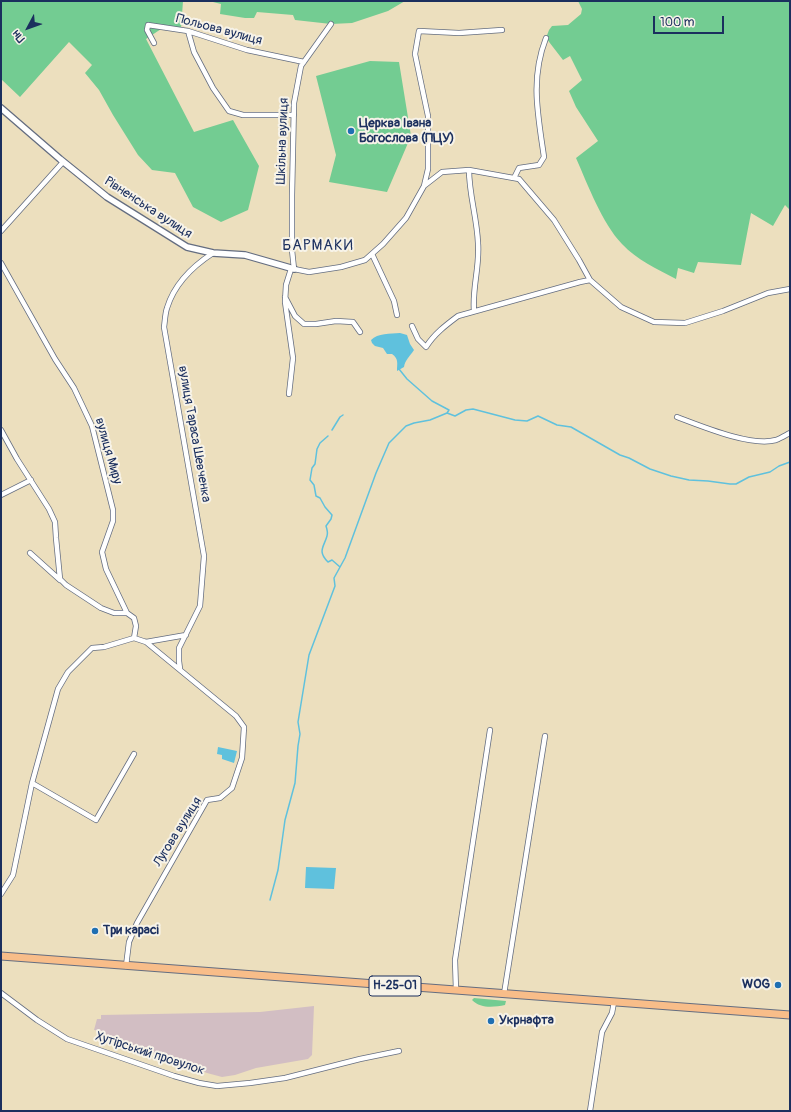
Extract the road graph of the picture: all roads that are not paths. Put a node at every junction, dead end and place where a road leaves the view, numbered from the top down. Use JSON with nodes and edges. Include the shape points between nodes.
{"nodes":[{"id":1,"x":331,"y":24,"type":"dead end"},
{"id":2,"x":502,"y":30,"type":"dead end"},
{"id":3,"x":188,"y":31,"type":"junction"},
{"id":4,"x":546,"y":38,"type":"dead end"},
{"id":5,"x":154,"y":43,"type":"dead end"},
{"id":6,"x":304,"y":62,"type":"junction"},
{"id":7,"x":2,"y":110,"type":"edge"},
{"id":8,"x":294,"y":115,"type":"junction"},
{"id":9,"x":63,"y":162,"type":"junction"},
{"id":10,"x":469,"y":170,"type":"junction"},
{"id":11,"x":514,"y":178,"type":"junction"},
{"id":12,"x":424,"y":186,"type":"junction"},
{"id":13,"x":1,"y":231,"type":"edge"},
{"id":14,"x":213,"y":253,"type":"junction"},
{"id":15,"x":372,"y":254,"type":"junction"},
{"id":16,"x":1,"y":263,"type":"edge"},
{"id":17,"x":292,"y":269,"type":"junction"},
{"id":18,"x":590,"y":280,"type":"junction"},
{"id":19,"x":790,"y":289,"type":"edge"},
{"id":20,"x":285,"y":297,"type":"junction"},
{"id":21,"x":474,"y":311,"type":"junction"},
{"id":22,"x":397,"y":315,"type":"dead end"},
{"id":23,"x":412,"y":326,"type":"dead end"},
{"id":24,"x":360,"y":332,"type":"dead end"},
{"id":25,"x":289,"y":394,"type":"dead end"},
{"id":26,"x":677,"y":417,"type":"dead end"},
{"id":27,"x":1,"y":430,"type":"edge"},
{"id":28,"x":790,"y":433,"type":"edge"},
{"id":29,"x":31,"y":480,"type":"junction"},
{"id":30,"x":1,"y":496,"type":"edge"},
{"id":31,"x":30,"y":553,"type":"dead end"},
{"id":32,"x":63,"y":582,"type":"junction"},
{"id":33,"x":127,"y":613,"type":"junction"},
{"id":34,"x":186,"y":635,"type":"junction"},
{"id":35,"x":134,"y":638,"type":"junction"},
{"id":36,"x":146,"y":642,"type":"junction"},
{"id":37,"x":180,"y":669,"type":"junction"},
{"id":38,"x":490,"y":730,"type":"dead end"},
{"id":39,"x":545,"y":736,"type":"dead end"},
{"id":40,"x":134,"y":754,"type":"dead end"},
{"id":41,"x":32,"y":783,"type":"junction"},
{"id":42,"x":1,"y":894,"type":"edge"},
{"id":43,"x":1,"y":956,"type":"edge"},
{"id":44,"x":126,"y":966,"type":"junction"},
{"id":45,"x":456,"y":990,"type":"junction"},
{"id":46,"x":1,"y":993,"type":"edge"},
{"id":47,"x":504,"y":994,"type":"junction"},
{"id":48,"x":614,"y":1002,"type":"junction"},
{"id":49,"x":790,"y":1015,"type":"edge"},
{"id":50,"x":399,"y":1051,"type":"dead end"},
{"id":51,"x":590,"y":1111,"type":"edge"}],
"edges":[{"from":1,"to":6,"type":"street","name":"Шкільна вулиця"},
{"from":2,"to":12,"type":"street","via":[[459,33],[419,31],[415,54],[428,116],[428,169]]},
{"from":3,"to":5,"type":"street","name":"Польова вулиця","via":[[148,25],[147,30]]},
{"from":3,"to":6,"type":"street","name":"Польова вулиця","via":[[246,50]]},
{"from":3,"to":8,"type":"street","via":[[194,52],[213,88],[229,111],[243,115]]},
{"from":4,"to":11,"type":"street","via":[[536,78],[536,106],[544,157],[539,165],[519,168]]},
{"from":6,"to":8,"type":"street","name":"Шкільна вулиця","via":[[294,103]]},
{"from":7,"to":9,"type":"street","name":"Рівненська вулиця"},
{"from":8,"to":17,"type":"street","name":"Шкільна вулиця"},
{"from":9,"to":13,"type":"street"},
{"from":9,"to":14,"type":"street","name":"Рівненська вулиця","via":[[107,198],[187,247]]},
{"from":10,"to":11,"type":"street","name":"Рівненська вулиця"},
{"from":10,"to":12,"type":"street","name":"Рівненська вулиця","via":[[442,172]]},
{"from":10,"to":21,"type":"street","via":[[478,242]]},
{"from":11,"to":18,"type":"street","name":"Рівненська вулиця","via":[[519,179],[554,220]]},
{"from":12,"to":15,"type":"street","name":"Рівненська вулиця","via":[[406,218]]},
{"from":14,"to":17,"type":"street","name":"Рівненська вулиця","via":[[245,255]]},
{"from":14,"to":34,"type":"street","name":"вулиця Тараса Шевченка","via":[[191,270],[173,295],[166,309],[164,327],[204,556],[200,606]]},
{"from":15,"to":17,"type":"street","name":"Рівненська вулиця","via":[[365,260],[341,267],[309,272]]},
{"from":15,"to":22,"type":"street","via":[[394,301]]},
{"from":16,"to":33,"type":"street","name":"вулиця Миру","via":[[74,388],[92,426],[113,510],[113,521],[102,552],[106,569]]},
{"from":17,"to":20,"type":"street","name":"Шкільна вулиця"},
{"from":18,"to":19,"type":"street","name":"Рівненська вулиця","via":[[621,307],[654,322],[685,323],[768,293]]},
{"from":18,"to":21,"type":"street"},
{"from":20,"to":24,"type":"street","via":[[295,316],[304,324],[353,322]]},
{"from":20,"to":25,"type":"street","name":"Шкільна вулиця","via":[[293,358]]},
{"from":21,"to":23,"type":"street","via":[[458,316],[443,327],[426,347],[418,340]]},
{"from":26,"to":28,"type":"street","via":[[744,439],[776,440]]},
{"from":27,"to":29,"type":"street"},
{"from":29,"to":30,"type":"street"},
{"from":29,"to":32,"type":"street","via":[[55,522],[59,574]]},
{"from":31,"to":32,"type":"street"},
{"from":32,"to":33,"type":"street","via":[[102,608],[114,613]]},
{"from":33,"to":35,"type":"street","name":"вулиця Миру","via":[[134,618]]},
{"from":34,"to":36,"type":"street"},
{"from":34,"to":37,"type":"street","name":"вулиця Тараса Шевченка","via":[[179,648]]},
{"from":35,"to":36,"type":"street"},
{"from":35,"to":41,"type":"street","via":[[92,648],[68,672],[58,689]]},
{"from":36,"to":37,"type":"street","name":"Лугова вулиця"},
{"from":37,"to":44,"type":"street","name":"Лугова вулиця","via":[[236,716],[244,727],[242,758],[232,788],[220,798],[207,800],[137,923],[129,942]]},
{"from":38,"to":45,"type":"street","via":[[455,960]]},
{"from":39,"to":47,"type":"street"},
{"from":40,"to":41,"type":"street","via":[[96,820]]},
{"from":41,"to":42,"type":"street","via":[[13,875]]},
{"from":43,"to":44,"type":"main road","number":"Н-25-01"},
{"from":44,"to":45,"type":"main road","number":"Н-25-01"},
{"from":45,"to":47,"type":"main road","number":"Н-25-01"},
{"from":46,"to":50,"type":"street","name":"Хутірський провулок","via":[[67,1039],[174,1076],[217,1086],[285,1078]]},
{"from":47,"to":48,"type":"main road","number":"Н-25-01"},
{"from":48,"to":49,"type":"main road","number":"Н-25-01"},
{"from":48,"to":51,"type":"street","via":[[612,1013],[602,1032]]}]}
